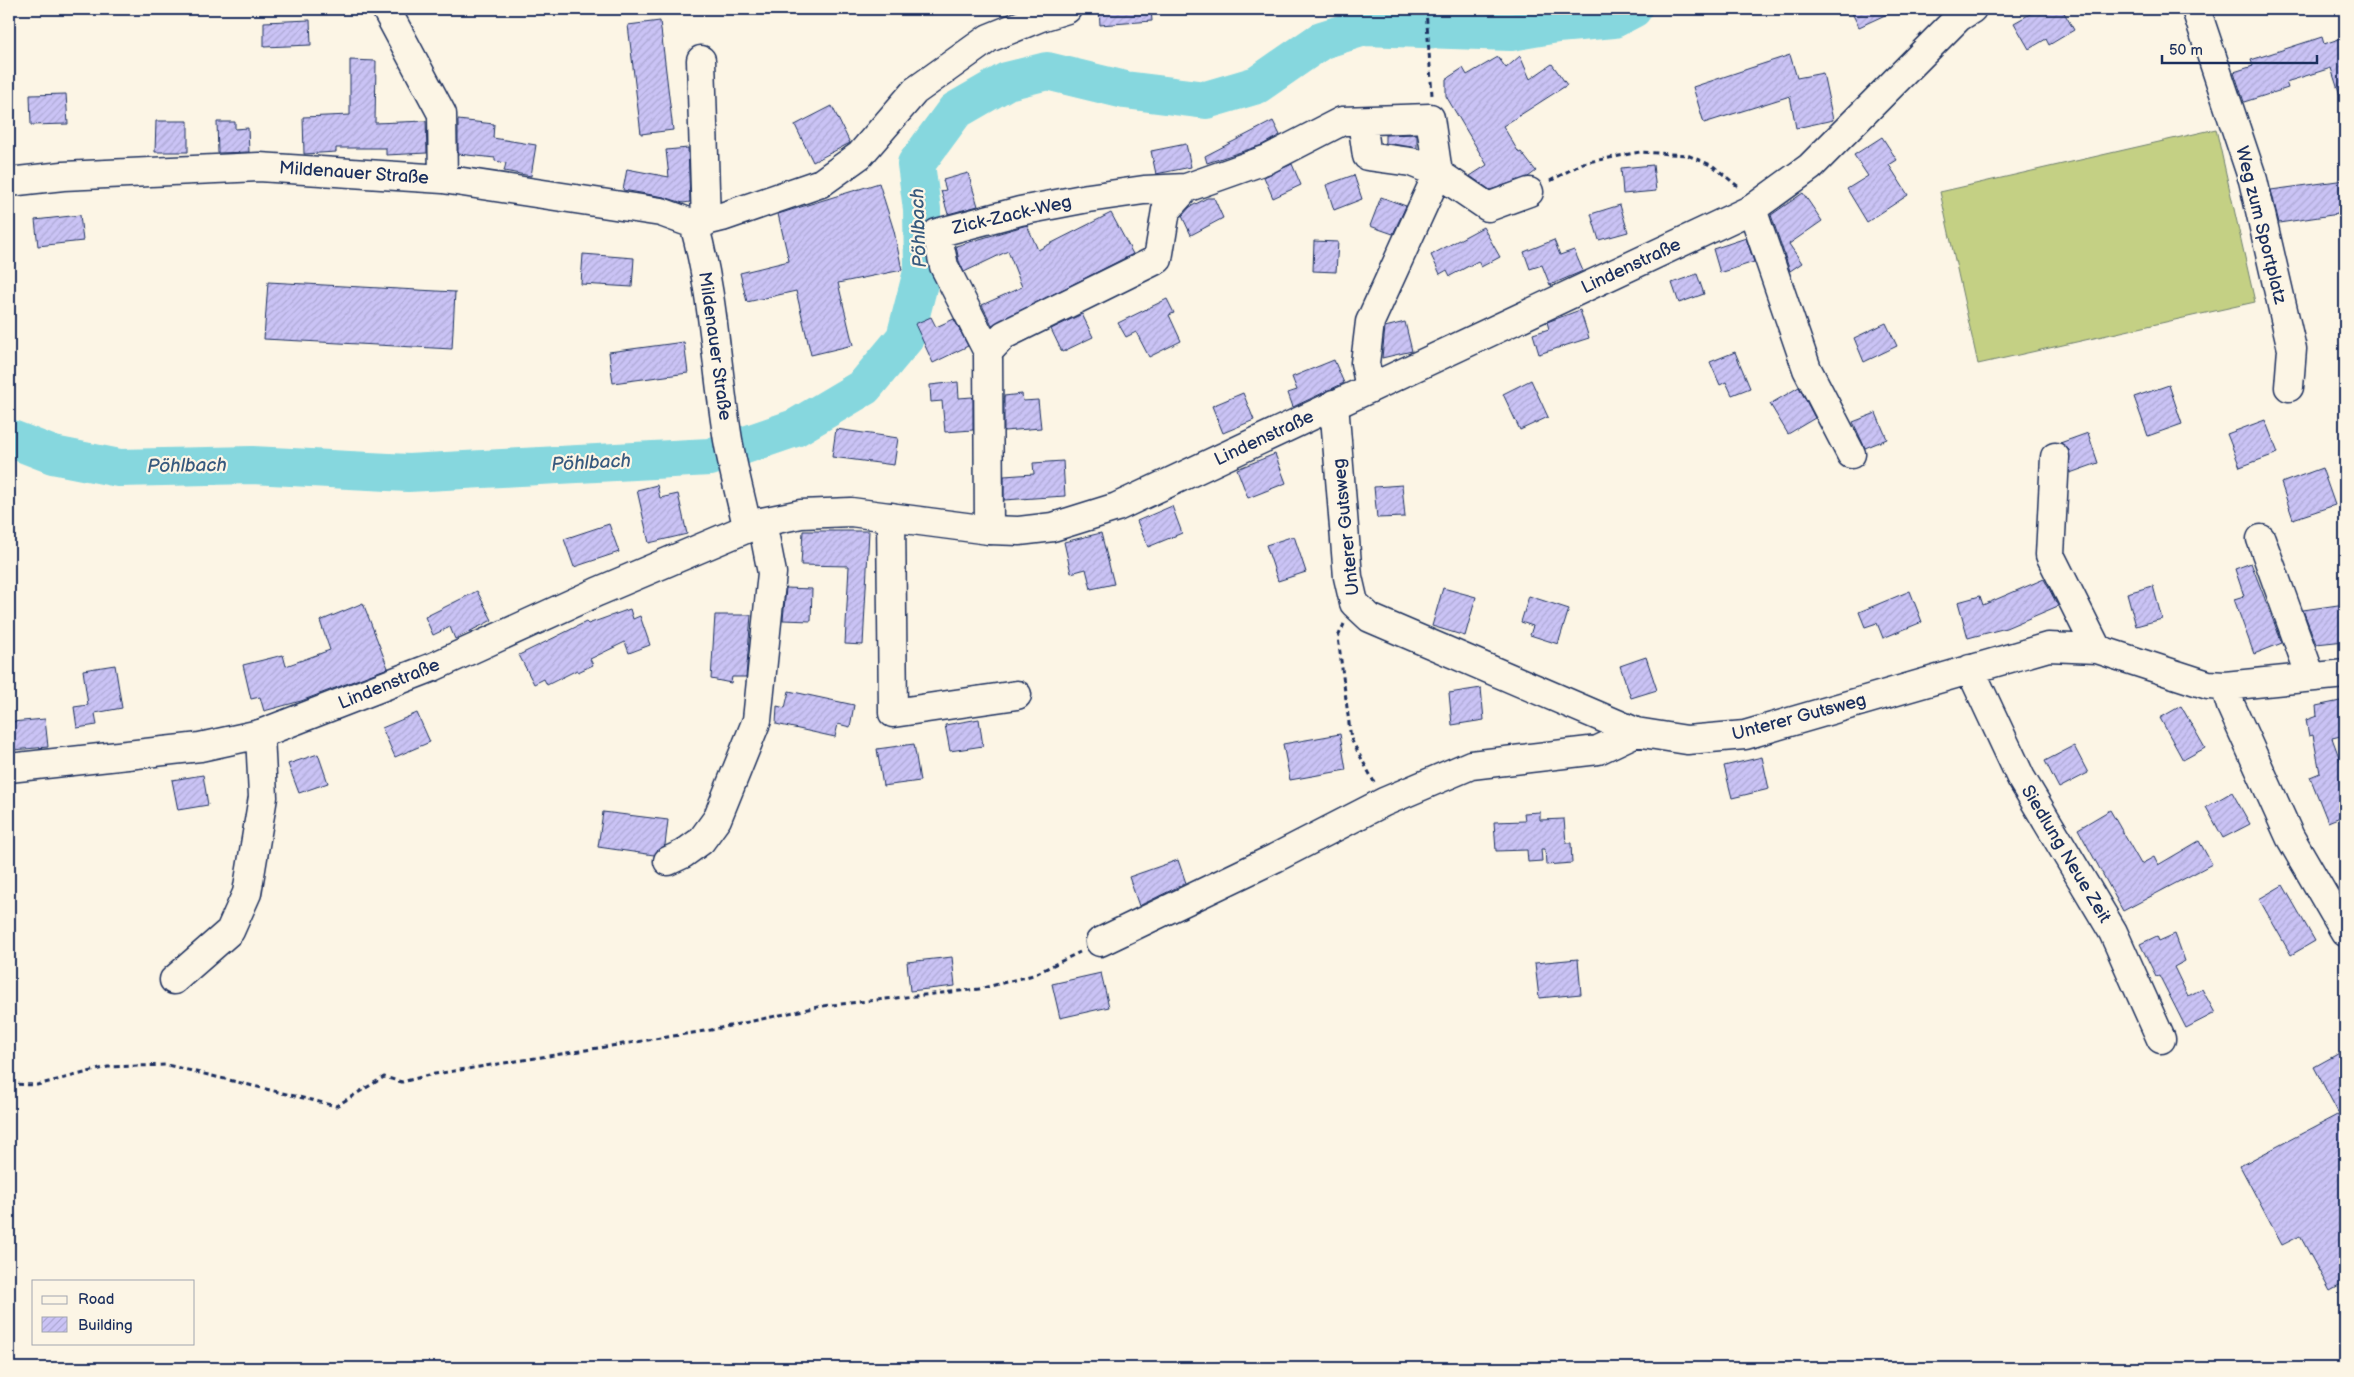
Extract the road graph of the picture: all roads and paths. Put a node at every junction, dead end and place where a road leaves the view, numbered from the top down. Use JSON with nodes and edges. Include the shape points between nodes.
{"nodes":[{"id":1,"x":386,"y":9,"type":"edge"},
{"id":2,"x":1067,"y":9,"type":"edge"},
{"id":3,"x":1972,"y":9,"type":"edge"},
{"id":4,"x":2196,"y":9,"type":"edge"},
{"id":5,"x":1427,"y":10,"type":"edge"},
{"id":6,"x":701,"y":60,"type":"dead end"},
{"id":7,"x":1430,"y":118,"type":"junction"},
{"id":8,"x":1362,"y":121,"type":"junction"},
{"id":9,"x":1438,"y":173,"type":"junction"},
{"id":10,"x":443,"y":179,"type":"junction"},
{"id":11,"x":9,"y":182,"type":"edge"},
{"id":12,"x":1186,"y":188,"type":"junction"},
{"id":13,"x":1529,"y":192,"type":"joint"},
{"id":14,"x":1757,"y":206,"type":"junction"},
{"id":15,"x":700,"y":223,"type":"junction"},
{"id":16,"x":988,"y":352,"type":"junction"},
{"id":17,"x":1370,"y":388,"type":"junction"},
{"id":18,"x":2289,"y":388,"type":"dead end"},
{"id":19,"x":1334,"y":404,"type":"junction"},
{"id":20,"x":1851,"y":454,"type":"dead end"},
{"id":21,"x":2055,"y":457,"type":"dead end"},
{"id":22,"x":891,"y":517,"type":"junction"},
{"id":23,"x":755,"y":524,"type":"junction"},
{"id":24,"x":989,"y":530,"type":"junction"},
{"id":25,"x":2261,"y":539,"type":"dead end"},
{"id":26,"x":1354,"y":603,"type":"junction"},
{"id":27,"x":2097,"y":649,"type":"junction"},
{"id":28,"x":1970,"y":669,"type":"junction"},
{"id":29,"x":2345,"y":674,"type":"edge"},
{"id":30,"x":2311,"y":678,"type":"junction"},
{"id":31,"x":2225,"y":686,"type":"junction"},
{"id":32,"x":1017,"y":694,"type":"dead end"},
{"id":33,"x":1636,"y":732,"type":"junction"},
{"id":34,"x":260,"y":734,"type":"junction"},
{"id":35,"x":9,"y":768,"type":"edge"},
{"id":36,"x":1384,"y":802,"type":"junction"},
{"id":37,"x":668,"y":861,"type":"dead end"},
{"id":38,"x":2345,"y":932,"type":"edge"},
{"id":39,"x":1100,"y":942,"type":"joint"},
{"id":40,"x":174,"y":980,"type":"dead end"},
{"id":41,"x":2161,"y":1039,"type":"dead end"},
{"id":42,"x":9,"y":1084,"type":"edge"}],
"edges":[{"from":1,"to":10,"type":"street","via":[[442,114]]},
{"from":2,"to":15,"type":"street","via":[[989,38],[915,92],[860,154],[821,182]]},
{"from":3,"to":14,"type":"street","name":"Lindenstraße","via":[[1959,17],[1810,167]]},
{"from":4,"to":18,"type":"street","name":"Weg zum Sportplatz","via":[[2253,180],[2292,349]]},
{"from":5,"to":7,"type":"path","via":[[1432,94]]},
{"from":6,"to":15,"type":"street"},
{"from":7,"to":8,"type":"street","name":"Zick-Zack-Weg"},
{"from":7,"to":9,"type":"street"},
{"from":8,"to":9,"type":"street","via":[[1367,156],[1411,162]]},
{"from":8,"to":12,"type":"street","name":"Zick-Zack-Weg","via":[[1342,121],[1268,159]]},
{"from":9,"to":13,"type":"street","via":[[1488,207]]},
{"from":9,"to":17,"type":"street","via":[[1370,322],[1364,363]]},
{"from":10,"to":11,"type":"street","name":"Mildenauer Straße","via":[[259,167],[63,176]]},
{"from":10,"to":15,"type":"street","name":"Mildenauer Straße","via":[[661,212]]},
{"from":12,"to":16,"type":"street","name":"Zick-Zack-Weg","via":[[1166,210],[1158,259],[1004,336]]},
{"from":12,"to":16,"type":"street","name":"Zick-Zack-Weg","via":[[1088,198],[1020,211],[937,233],[944,266]]},
{"from":13,"to":14,"type":"path","via":[[1583,163],[1640,152],[1688,155],[1713,166]]},
{"from":14,"to":17,"type":"street","name":"Lindenstraße"},
{"from":14,"to":20,"type":"street","via":[[1807,369]]},
{"from":15,"to":23,"type":"street","name":"Mildenauer Straße","via":[[728,441]]},
{"from":16,"to":24,"type":"street","name":"Zick-Zack-Weg"},
{"from":17,"to":19,"type":"street","name":"Lindenstraße"},
{"from":19,"to":24,"type":"street","name":"Lindenstraße","via":[[1118,507],[1053,527],[1018,532]]},
{"from":19,"to":26,"type":"street","name":"Unterer Gutsweg","via":[[1348,577]]},
{"from":21,"to":27,"type":"street","via":[[2050,555]]},
{"from":22,"to":23,"type":"street","name":"Lindenstraße","via":[[851,512],[801,514]]},
{"from":22,"to":24,"type":"street","name":"Lindenstraße"},
{"from":22,"to":32,"type":"street","via":[[893,713]]},
{"from":23,"to":34,"type":"street","name":"Lindenstraße","via":[[434,667]]},
{"from":23,"to":37,"type":"street","via":[[772,573],[757,720],[717,819],[701,841]]},
{"from":25,"to":30,"type":"street"},
{"from":26,"to":33,"type":"street","name":"Unterer Gutsweg","via":[[1370,618]]},
{"from":26,"to":36,"type":"path","via":[[1338,637],[1351,738]]},
{"from":27,"to":28,"type":"street","name":"Unterer Gutsweg","via":[[2048,647]]},
{"from":27,"to":31,"type":"street","name":"Unterer Gutsweg","via":[[2208,685]]},
{"from":28,"to":33,"type":"street","name":"Unterer Gutsweg","via":[[1745,734],[1687,740]]},
{"from":28,"to":41,"type":"street","name":"Siedlung Neue Zeit","via":[[2021,778],[2113,932]]},
{"from":29,"to":30,"type":"street","name":"Unterer Gutsweg"},
{"from":30,"to":31,"type":"street","name":"Unterer Gutsweg"},
{"from":31,"to":38,"type":"street","via":[[2290,837]]},
{"from":33,"to":36,"type":"street","via":[[1598,750],[1471,765]]},
{"from":34,"to":35,"type":"street","name":"Lindenstraße","via":[[200,747]]},
{"from":34,"to":40,"type":"street","via":[[263,797],[247,893],[230,931]]},
{"from":36,"to":39,"type":"street","via":[[1266,863]]},
{"from":39,"to":42,"type":"path","via":[[1033,975],[979,988],[822,1006],[711,1030],[402,1082],[384,1077],[336,1106],[167,1065],[108,1067],[36,1086]]}]}
